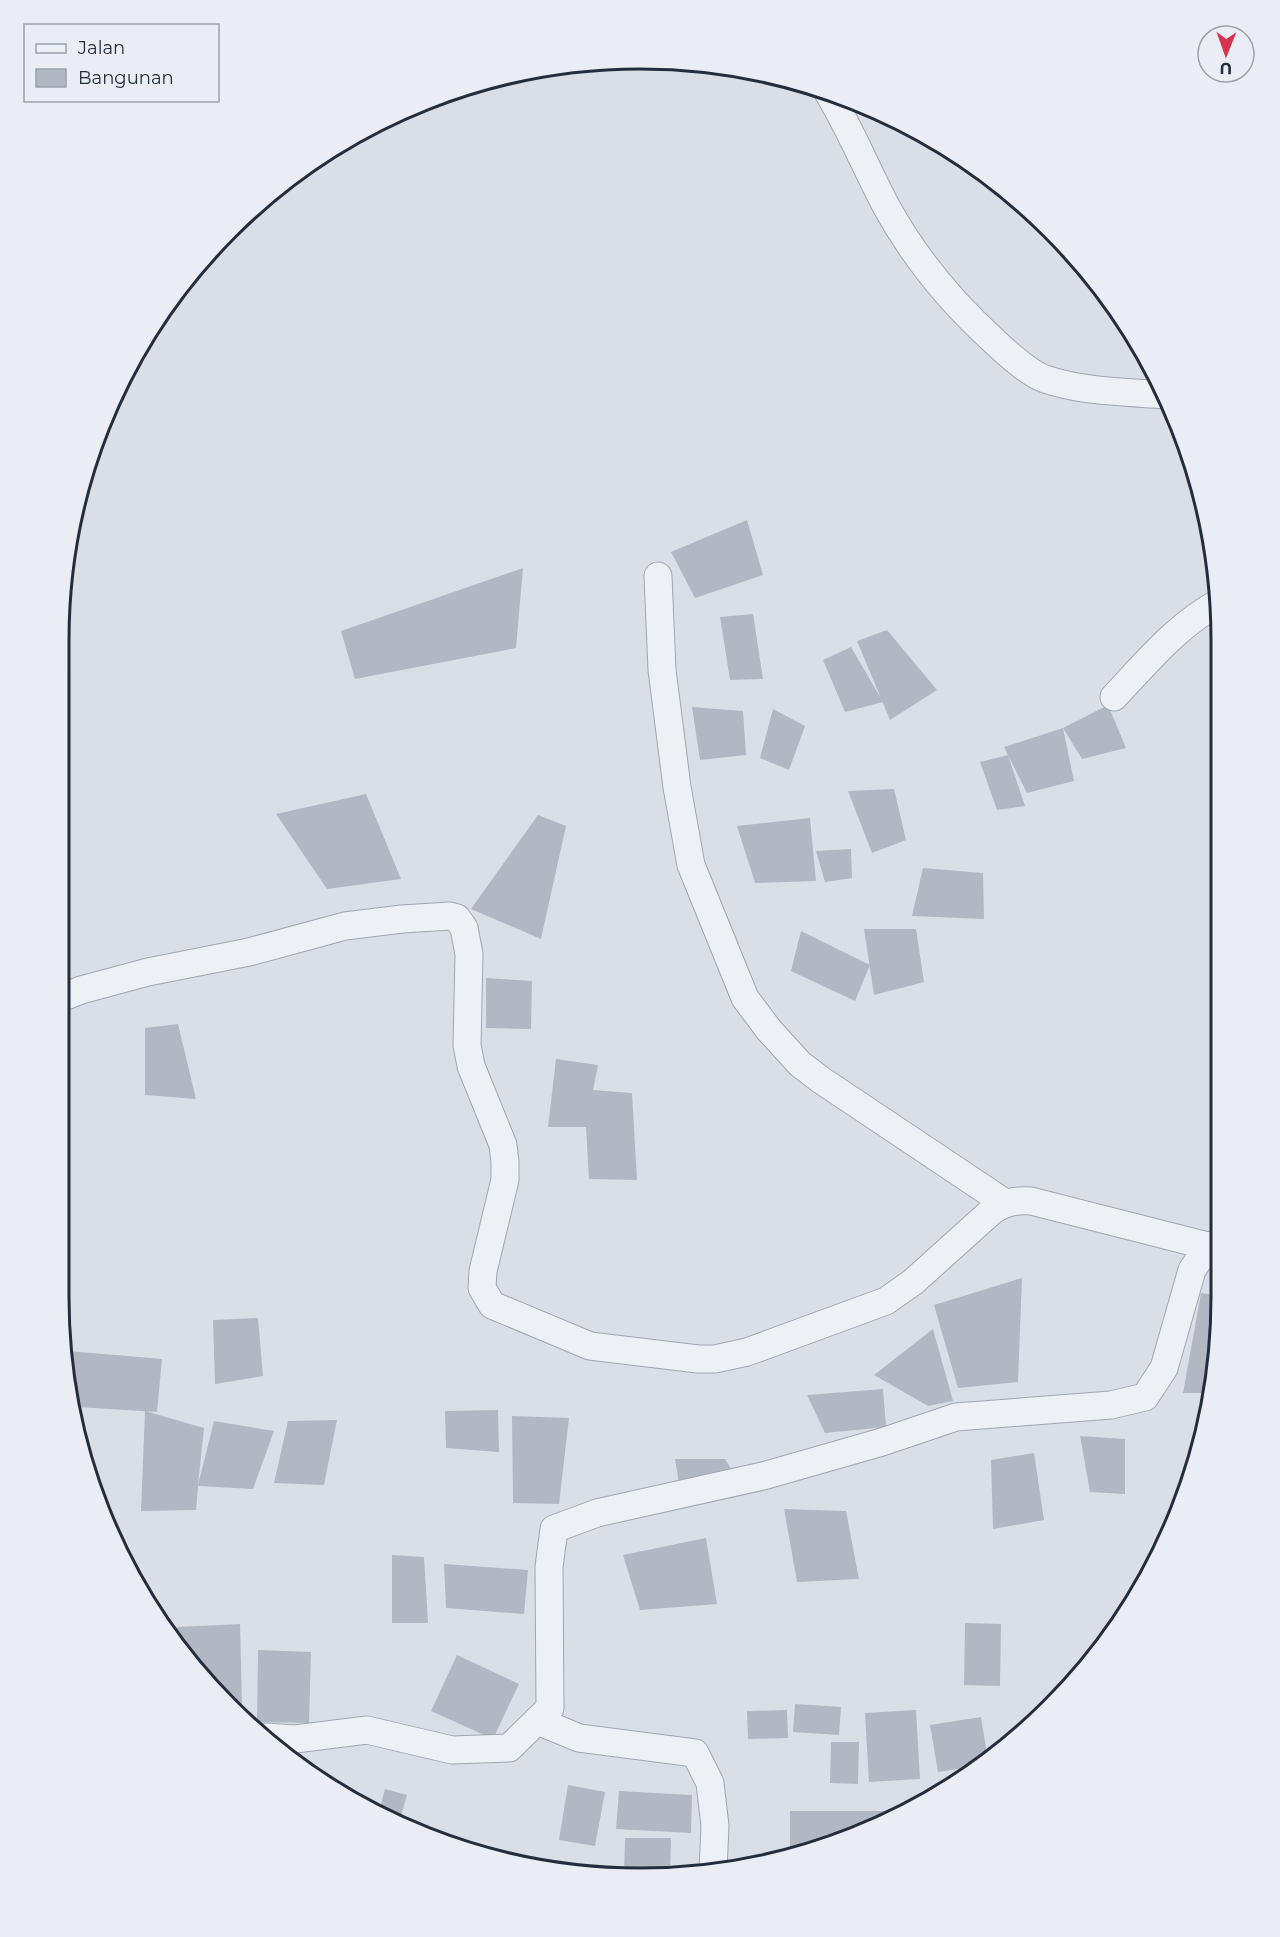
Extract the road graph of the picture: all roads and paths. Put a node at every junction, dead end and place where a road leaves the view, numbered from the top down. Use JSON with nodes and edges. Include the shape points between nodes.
{"nodes":[{"id":1,"x":833,"y":102,"type":"edge"},
{"id":2,"x":1155,"y":394,"type":"edge"},
{"id":3,"x":658,"y":576,"type":"dead end"},
{"id":4,"x":1210,"y":607,"type":"edge"},
{"id":5,"x":1114,"y":697,"type":"dead end"},
{"id":6,"x":69,"y":995,"type":"edge"},
{"id":7,"x":1005,"y":1203,"type":"junction"},
{"id":8,"x":1211,"y":1245,"type":"edge"},
{"id":9,"x":1211,"y":1247,"type":"edge"},
{"id":10,"x":538,"y":1721,"type":"junction"},
{"id":11,"x":278,"y":1738,"type":"edge"},
{"id":12,"x":713,"y":1863,"type":"edge"}],
"edges":[{"from":1,"to":2,"type":"street","via":[[888,209],[932,277],[1011,357],[1043,378],[1076,387]]},
{"from":3,"to":7,"type":"street","via":[[662,670],[691,865],[745,998],[800,1064]]},
{"from":4,"to":5,"type":"street","via":[[1160,647]]},
{"from":6,"to":7,"type":"street","via":[[148,972],[249,952],[345,926],[458,918],[469,954],[467,1045],[471,1066],[503,1145],[505,1162],[505,1180],[482,1287],[492,1305],[590,1346],[698,1359],[747,1352],[892,1297]]},
{"from":7,"to":8,"type":"street","via":[[1031,1201]]},
{"from":9,"to":10,"type":"street","via":[[1192,1270],[1164,1368],[1145,1396],[1111,1405],[956,1417],[774,1473],[597,1513],[554,1529],[549,1568],[550,1708]]},
{"from":10,"to":11,"type":"street","via":[[509,1748],[452,1750],[367,1730]]},
{"from":10,"to":12,"type":"street","via":[[579,1738],[695,1753],[710,1783],[715,1826]]}]}
